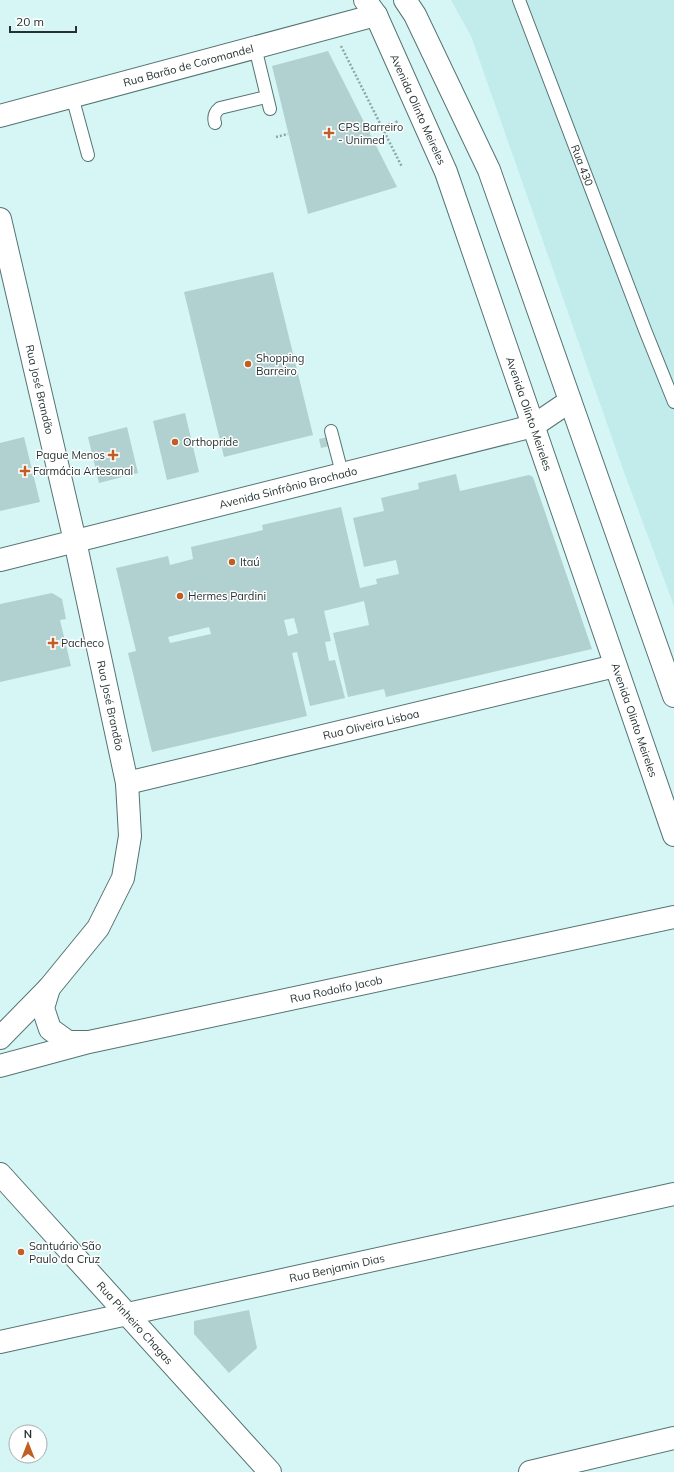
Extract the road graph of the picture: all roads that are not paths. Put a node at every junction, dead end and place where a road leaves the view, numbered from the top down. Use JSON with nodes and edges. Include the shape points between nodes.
{"nodes":[{"id":1,"x":405,"y":0,"type":"edge"},
{"id":2,"x":519,"y":0,"type":"edge"},
{"id":3,"x":371,"y":7,"type":"edge"},
{"id":4,"x":255,"y":47,"type":"junction"},
{"id":5,"x":72,"y":96,"type":"junction"},
{"id":6,"x":266,"y":97,"type":"junction"},
{"id":7,"x":270,"y":109,"type":"dead end"},
{"id":8,"x":0,"y":116,"type":"edge"},
{"id":9,"x":215,"y":123,"type":"dead end"},
{"id":10,"x":88,"y":155,"type":"dead end"},
{"id":11,"x":0,"y":219,"type":"edge"},
{"id":12,"x":570,"y":401,"type":"junction"},
{"id":13,"x":674,"y":402,"type":"edge"},
{"id":14,"x":533,"y":426,"type":"junction"},
{"id":15,"x":331,"y":431,"type":"dead end"},
{"id":16,"x":342,"y":474,"type":"junction"},
{"id":17,"x":75,"y":541,"type":"junction"},
{"id":18,"x":0,"y":560,"type":"edge"},
{"id":19,"x":615,"y":666,"type":"junction"},
{"id":20,"x":674,"y":696,"type":"edge"},
{"id":21,"x":127,"y":783,"type":"junction"},
{"id":22,"x":674,"y":835,"type":"edge"},
{"id":23,"x":674,"y":917,"type":"edge"},
{"id":24,"x":49,"y":988,"type":"junction"},
{"id":25,"x":0,"y":1038,"type":"edge"},
{"id":26,"x":89,"y":1042,"type":"junction"},
{"id":27,"x":0,"y":1066,"type":"edge"},
{"id":28,"x":0,"y":1174,"type":"edge"},
{"id":29,"x":674,"y":1194,"type":"edge"},
{"id":30,"x":126,"y":1313,"type":"junction"},
{"id":31,"x":0,"y":1342,"type":"edge"},
{"id":32,"x":674,"y":1438,"type":"edge"},
{"id":33,"x":270,"y":1472,"type":"edge"},
{"id":34,"x":530,"y":1472,"type":"edge"}],
"edges":[{"from":1,"to":12,"type":"street","via":[[415,15],[489,170]]},
{"from":2,"to":13,"type":"lane","name":"Rua 430"},
{"from":3,"to":4,"type":"street","name":"Rua Barão de Coromandel","via":[[331,27]]},
{"from":3,"to":14,"type":"street","name":"Avenida Olinto Meireles","via":[[446,172]]},
{"from":4,"to":5,"type":"street","name":"Rua Barão de Coromandel"},
{"from":4,"to":6,"type":"lane"},
{"from":5,"to":8,"type":"street","name":"Rua Barão de Coromandel"},
{"from":5,"to":10,"type":"lane"},
{"from":6,"to":7,"type":"lane"},
{"from":6,"to":9,"type":"lane","via":[[220,108],[215,112]]},
{"from":11,"to":17,"type":"street","name":"Rua José Brandão"},
{"from":12,"to":14,"type":"street","name":"Avenida Sinfrônio Brochado"},
{"from":12,"to":20,"type":"street"},
{"from":14,"to":16,"type":"street","name":"Avenida Sinfrônio Brochado"},
{"from":14,"to":19,"type":"street","name":"Avenida Olinto Meireles"},
{"from":15,"to":16,"type":"lane"},
{"from":16,"to":17,"type":"street","name":"Avenida Sinfrônio Brochado"},
{"from":17,"to":18,"type":"street","name":"Avenida Sinfrônio Brochado"},
{"from":17,"to":21,"type":"street","name":"Rua José Brandão"},
{"from":19,"to":21,"type":"street","name":"Rua Oliveira Lisboa"},
{"from":19,"to":22,"type":"street","name":"Avenida Olinto Meireles"},
{"from":21,"to":24,"type":"street","name":"Rua José Brandão","via":[[130,836],[123,878],[98,928]]},
{"from":23,"to":26,"type":"street","name":"Rua Rodolfo Jacob"},
{"from":24,"to":25,"type":"street","name":"Rua José Brandão"},
{"from":24,"to":26,"type":"street","via":[[43,1008],[50,1029],[68,1042]]},
{"from":26,"to":27,"type":"street","name":"Rua Rodolfo Jacob"},
{"from":28,"to":30,"type":"street","name":"Rua Pinheiro Chagas"},
{"from":29,"to":30,"type":"street","name":"Rua Benjamin Dias"},
{"from":30,"to":31,"type":"street","name":"Rua Benjamin Dias"},
{"from":30,"to":33,"type":"street","name":"Rua Pinheiro Chagas"},
{"from":32,"to":34,"type":"street"}]}
